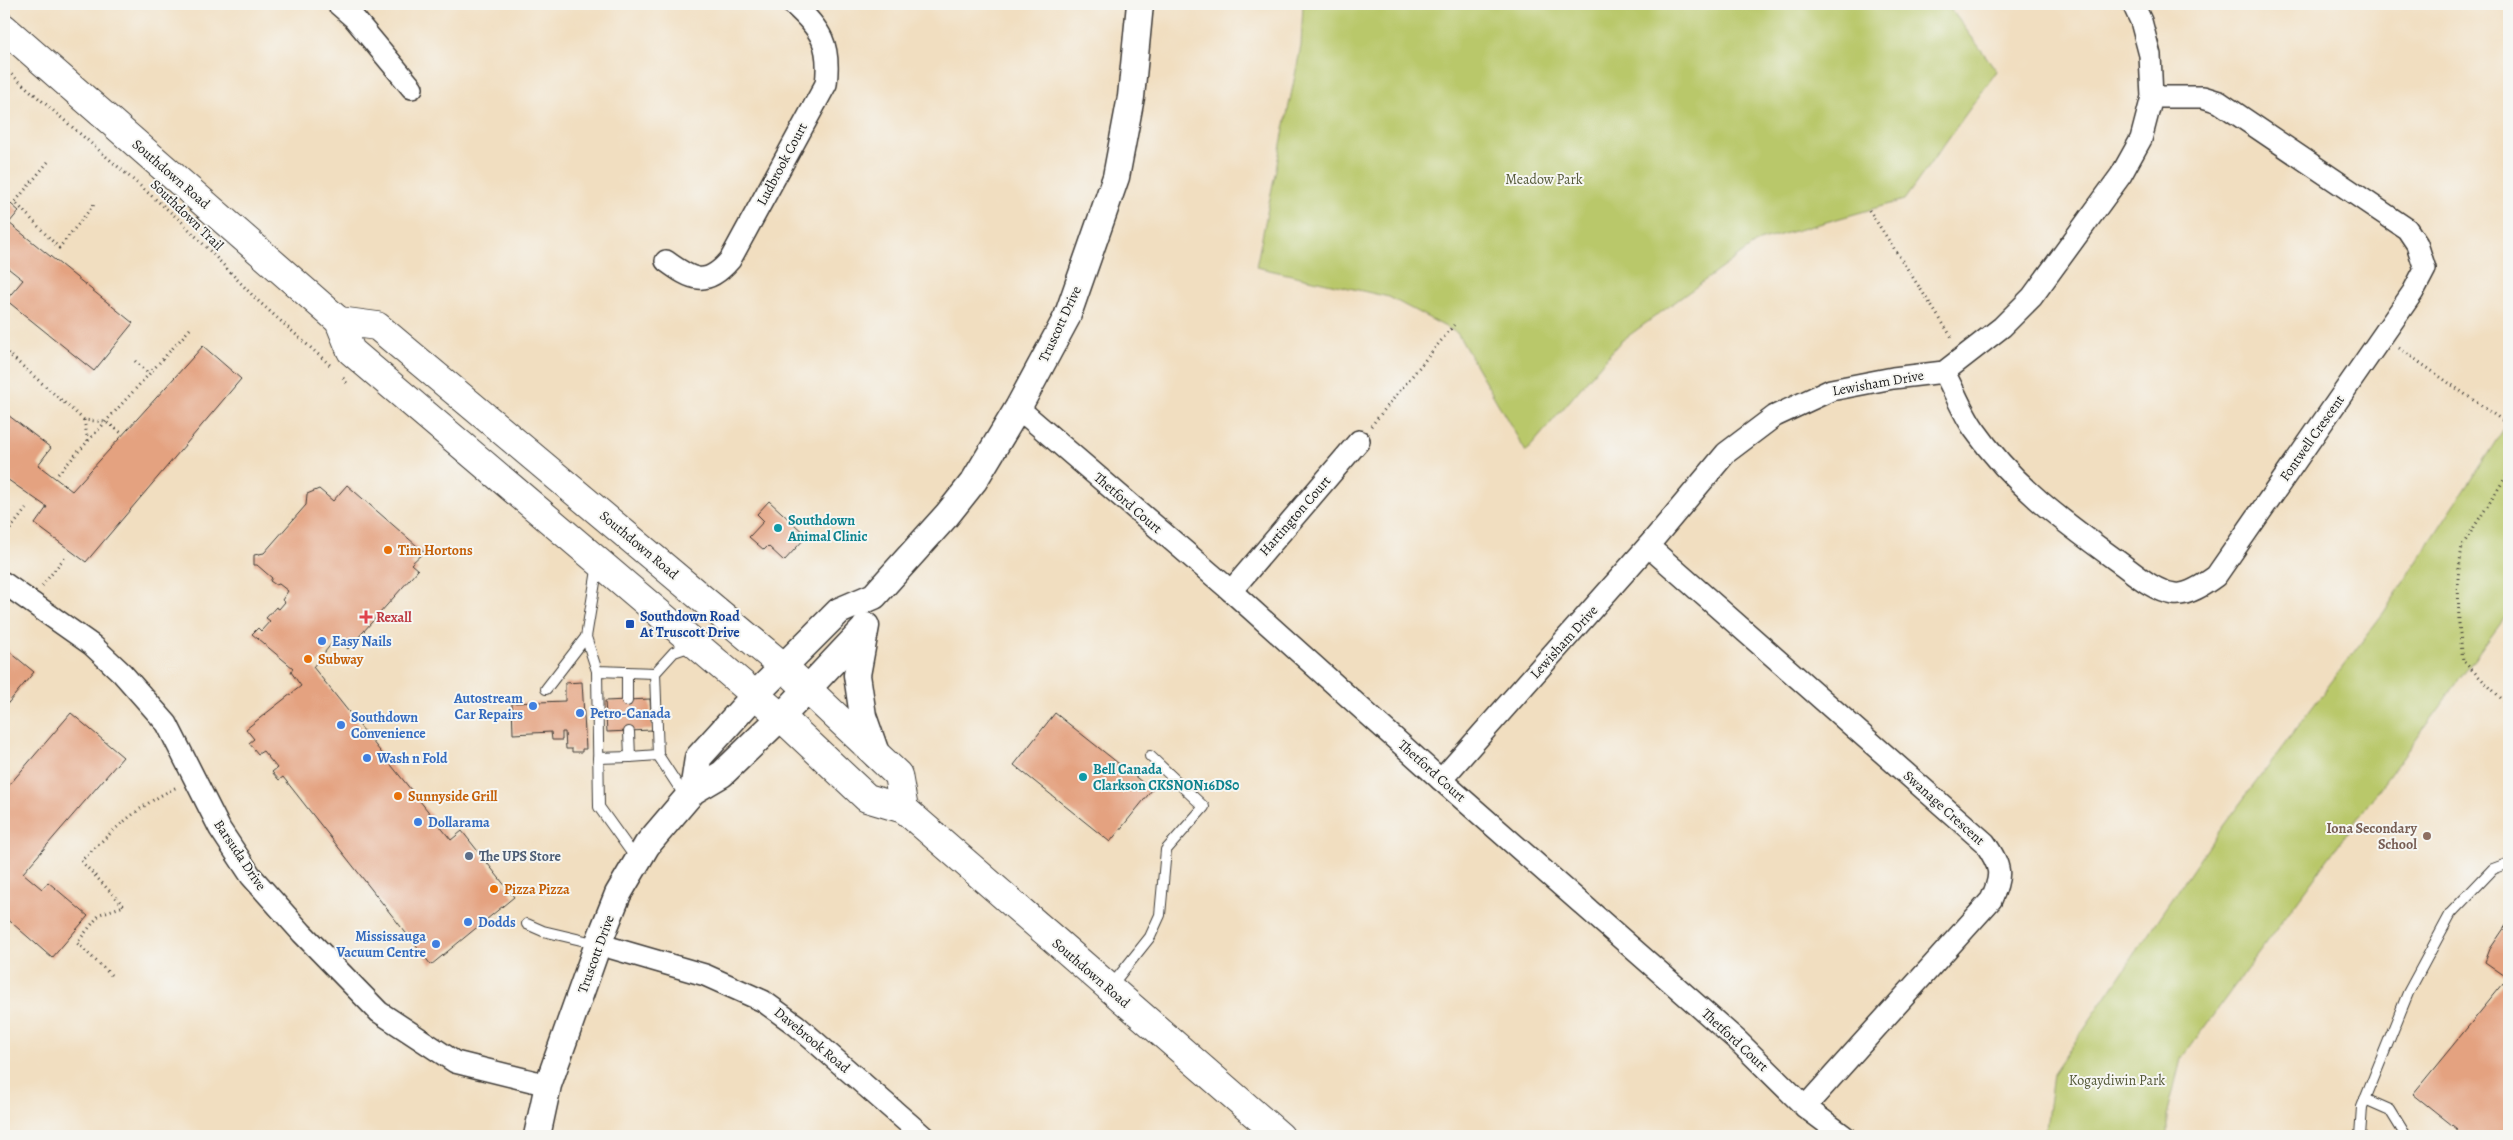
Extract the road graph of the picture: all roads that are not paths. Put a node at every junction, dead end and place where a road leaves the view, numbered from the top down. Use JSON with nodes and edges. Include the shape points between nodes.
{"nodes":[{"id":1,"x":338,"y":4,"type":"edge"},
{"id":2,"x":793,"y":4,"type":"edge"},
{"id":3,"x":1140,"y":4,"type":"edge"},
{"id":4,"x":2132,"y":4,"type":"edge"},
{"id":5,"x":4,"y":28,"type":"edge"},
{"id":6,"x":412,"y":88,"type":"dead end"},
{"id":7,"x":2152,"y":96,"type":"junction"},
{"id":8,"x":666,"y":261,"type":"dead end"},
{"id":9,"x":339,"y":321,"type":"junction"},
{"id":10,"x":1944,"y":372,"type":"junction"},
{"id":11,"x":1018,"y":408,"type":"junction"},
{"id":12,"x":1360,"y":441,"type":"road end"},
{"id":13,"x":1648,"y":546,"type":"junction"},
{"id":14,"x":598,"y":563,"type":"junction"},
{"id":15,"x":4,"y":583,"type":"edge"},
{"id":16,"x":1231,"y":591,"type":"junction"},
{"id":17,"x":874,"y":596,"type":"junction"},
{"id":18,"x":865,"y":628,"type":"junction"},
{"id":19,"x":586,"y":637,"type":"junction"},
{"id":20,"x":694,"y":645,"type":"junction"},
{"id":21,"x":785,"y":668,"type":"junction"},
{"id":22,"x":597,"y":671,"type":"junction"},
{"id":23,"x":627,"y":672,"type":"junction"},
{"id":24,"x":655,"y":673,"type":"junction"},
{"id":25,"x":546,"y":688,"type":"dead end"},
{"id":26,"x":808,"y":689,"type":"junction"},
{"id":27,"x":755,"y":696,"type":"junction"},
{"id":28,"x":628,"y":700,"type":"dead end"},
{"id":29,"x":781,"y":717,"type":"junction"},
{"id":30,"x":629,"y":732,"type":"dead end"},
{"id":31,"x":658,"y":755,"type":"junction"},
{"id":32,"x":877,"y":756,"type":"junction"},
{"id":33,"x":1150,"y":756,"type":"dead end"},
{"id":34,"x":630,"y":757,"type":"junction"},
{"id":35,"x":598,"y":758,"type":"junction"},
{"id":36,"x":1441,"y":780,"type":"junction"},
{"id":37,"x":690,"y":795,"type":"junction"},
{"id":38,"x":904,"y":809,"type":"junction"},
{"id":39,"x":637,"y":861,"type":"junction"},
{"id":40,"x":2509,"y":863,"type":"edge"},
{"id":41,"x":527,"y":924,"type":"dead end"},
{"id":42,"x":598,"y":944,"type":"junction"},
{"id":43,"x":1109,"y":989,"type":"junction"},
{"id":44,"x":548,"y":1085,"type":"junction"},
{"id":45,"x":2365,"y":1099,"type":"junction"},
{"id":46,"x":1805,"y":1107,"type":"junction"},
{"id":47,"x":537,"y":1136,"type":"edge"},
{"id":48,"x":923,"y":1136,"type":"edge"},
{"id":49,"x":1280,"y":1136,"type":"edge"},
{"id":50,"x":1844,"y":1136,"type":"edge"},
{"id":51,"x":2360,"y":1136,"type":"edge"},
{"id":52,"x":2406,"y":1136,"type":"edge"}],
"edges":[{"from":1,"to":6,"type":"street","via":[[354,18]]},
{"from":2,"to":8,"type":"street","name":"Ludbrook Court","via":[[822,34],[829,61],[826,84],[730,260],[720,272],[705,279],[688,277]]},
{"from":3,"to":11,"type":"street","name":"Truscott Drive","via":[[1131,97],[1116,177],[1067,317]]},
{"from":4,"to":7,"type":"street","via":[[2142,21],[2150,55]]},
{"from":5,"to":9,"type":"main road","name":"Southdown Road"},
{"from":7,"to":10,"type":"street","via":[[2141,139],[2121,175],[2032,297],[2002,327]]},
{"from":7,"to":10,"type":"street","name":"Fontwell Crescent","via":[[2203,97],[2219,102],[2407,229],[2417,244],[2425,269],[2413,292],[2216,576],[2200,587],[2175,594],[2153,586],[2050,512],[2020,485],[1972,427]]},
{"from":9,"to":14,"type":"main road","name":"Southdown Road","via":[[351,351]]},
{"from":9,"to":21,"type":"main road","name":"Southdown Road","via":[[377,326]]},
{"from":10,"to":13,"type":"street","name":"Lewisham Drive","via":[[1831,390],[1775,416],[1726,453]]},
{"from":11,"to":16,"type":"street","name":"Thetford Court"},
{"from":11,"to":17,"type":"street","name":"Truscott Drive","via":[[968,488]]},
{"from":12,"to":16,"type":"street","name":"Hartington Court"},
{"from":13,"to":36,"type":"street","name":"Lewisham Drive"},
{"from":13,"to":46,"type":"street","name":"Swanage Crescent","via":[[1985,843],[1996,859],[2000,881],[1992,900]]},
{"from":14,"to":19,"type":"lane"},
{"from":14,"to":20,"type":"main road","name":"Southdown Road"},
{"from":15,"to":44,"type":"street","name":"Barsuda Drive","via":[[92,645],[167,724],[220,829],[251,876],[379,1012],[455,1062]]},
{"from":16,"to":36,"type":"street","name":"Thetford Court"},
{"from":17,"to":18,"type":"street","name":"Truscott Drive"},
{"from":17,"to":21,"type":"street","name":"Truscott Drive","via":[[839,612]]},
{"from":18,"to":26,"type":"street","name":"Truscott Drive"},
{"from":18,"to":32,"type":"street","via":[[857,674],[863,716]]},
{"from":19,"to":22,"type":"lane"},
{"from":19,"to":25,"type":"lane"},
{"from":20,"to":24,"type":"lane","via":[[674,652]]},
{"from":20,"to":27,"type":"main road","name":"Southdown Road"},
{"from":21,"to":26,"type":"main road","name":"Southdown Road"},
{"from":21,"to":27,"type":"street","name":"Truscott Drive"},
{"from":22,"to":23,"type":"lane"},
{"from":22,"to":35,"type":"lane"},
{"from":23,"to":24,"type":"lane"},
{"from":23,"to":28,"type":"lane"},
{"from":24,"to":31,"type":"lane"},
{"from":26,"to":29,"type":"street","name":"Truscott Drive"},
{"from":26,"to":32,"type":"main road","name":"Southdown Road"},
{"from":27,"to":29,"type":"main road","name":"Southdown Road"},
{"from":27,"to":37,"type":"street","name":"Truscott Drive","via":[[698,758]]},
{"from":29,"to":37,"type":"street","name":"Truscott Drive","via":[[722,774]]},
{"from":29,"to":38,"type":"main road","name":"Southdown Road","via":[[867,798]]},
{"from":30,"to":34,"type":"lane"},
{"from":31,"to":34,"type":"lane"},
{"from":31,"to":37,"type":"lane"},
{"from":32,"to":38,"type":"main road","name":"Southdown Road","via":[[898,775]]},
{"from":33,"to":43,"type":"lane","via":[[1204,807],[1166,850],[1160,915],[1150,937]]},
{"from":34,"to":35,"type":"lane"},
{"from":35,"to":39,"type":"lane","via":[[599,807]]},
{"from":36,"to":46,"type":"street","name":"Thetford Court","via":[[1738,1041]]},
{"from":37,"to":39,"type":"street","name":"Truscott Drive","via":[[646,845]]},
{"from":38,"to":43,"type":"main road","name":"Southdown Road"},
{"from":39,"to":42,"type":"street","name":"Truscott Drive","via":[[618,894]]},
{"from":40,"to":45,"type":"lane","via":[[2493,870],[2451,913],[2408,993]]},
{"from":41,"to":42,"type":"lane"},
{"from":42,"to":44,"type":"street","name":"Truscott Drive"},
{"from":42,"to":48,"type":"street","name":"Davebrook Road","via":[[705,976],[763,1001],[796,1024]]},
{"from":43,"to":49,"type":"main road","name":"Southdown Road"},
{"from":44,"to":47,"type":"street","name":"Truscott Drive"},
{"from":45,"to":51,"type":"lane"},
{"from":45,"to":52,"type":"lane","via":[[2390,1110]]},
{"from":46,"to":50,"type":"street","name":"Thetford Court"}]}
